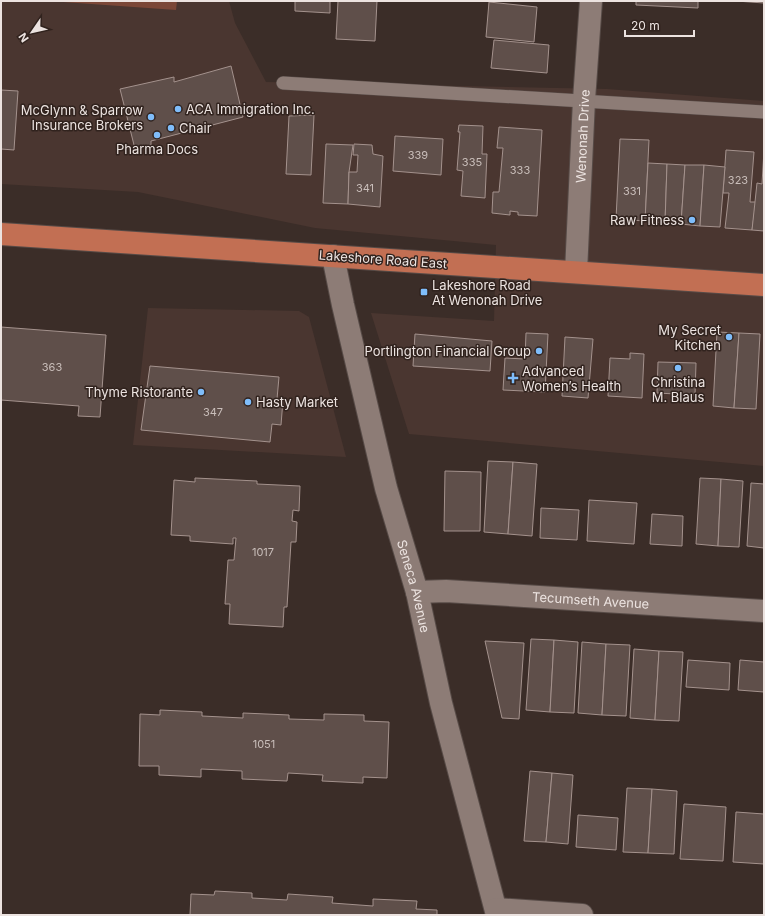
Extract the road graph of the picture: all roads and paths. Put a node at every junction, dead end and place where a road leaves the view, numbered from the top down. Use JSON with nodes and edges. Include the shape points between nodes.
{"nodes":[{"id":1,"x":591,"y":1,"type":"edge"},
{"id":2,"x":283,"y":83,"type":"dead end"},
{"id":3,"x":584,"y":100,"type":"junction"},
{"id":4,"x":764,"y":112,"type":"edge"},
{"id":5,"x":1,"y":234,"type":"edge"},
{"id":6,"x":333,"y":256,"type":"junction"},
{"id":7,"x":576,"y":272,"type":"junction"},
{"id":8,"x":764,"y":284,"type":"edge"},
{"id":9,"x":417,"y":592,"type":"junction"},
{"id":10,"x":764,"y":610,"type":"edge"},
{"id":11,"x":496,"y":912,"type":"edge"},
{"id":12,"x":582,"y":915,"type":"edge"}],
"edges":[{"from":1,"to":3,"type":"street","name":"Wenonah Drive"},
{"from":2,"to":3,"type":"lane"},
{"from":3,"to":4,"type":"lane"},
{"from":3,"to":7,"type":"street","name":"Wenonah Drive"},
{"from":5,"to":6,"type":"main road","name":"Lakeshore Road East"},
{"from":6,"to":7,"type":"main road","name":"Lakeshore Road East"},
{"from":6,"to":9,"type":"street","name":"Seneca Avenue","via":[[384,481]]},
{"from":7,"to":8,"type":"main road","name":"Lakeshore Road East"},
{"from":9,"to":10,"type":"street","name":"Tecumseth Avenue","via":[[446,591]]},
{"from":9,"to":11,"type":"street","name":"Seneca Avenue","via":[[441,703]]},
{"from":11,"to":12,"type":"street"}]}
